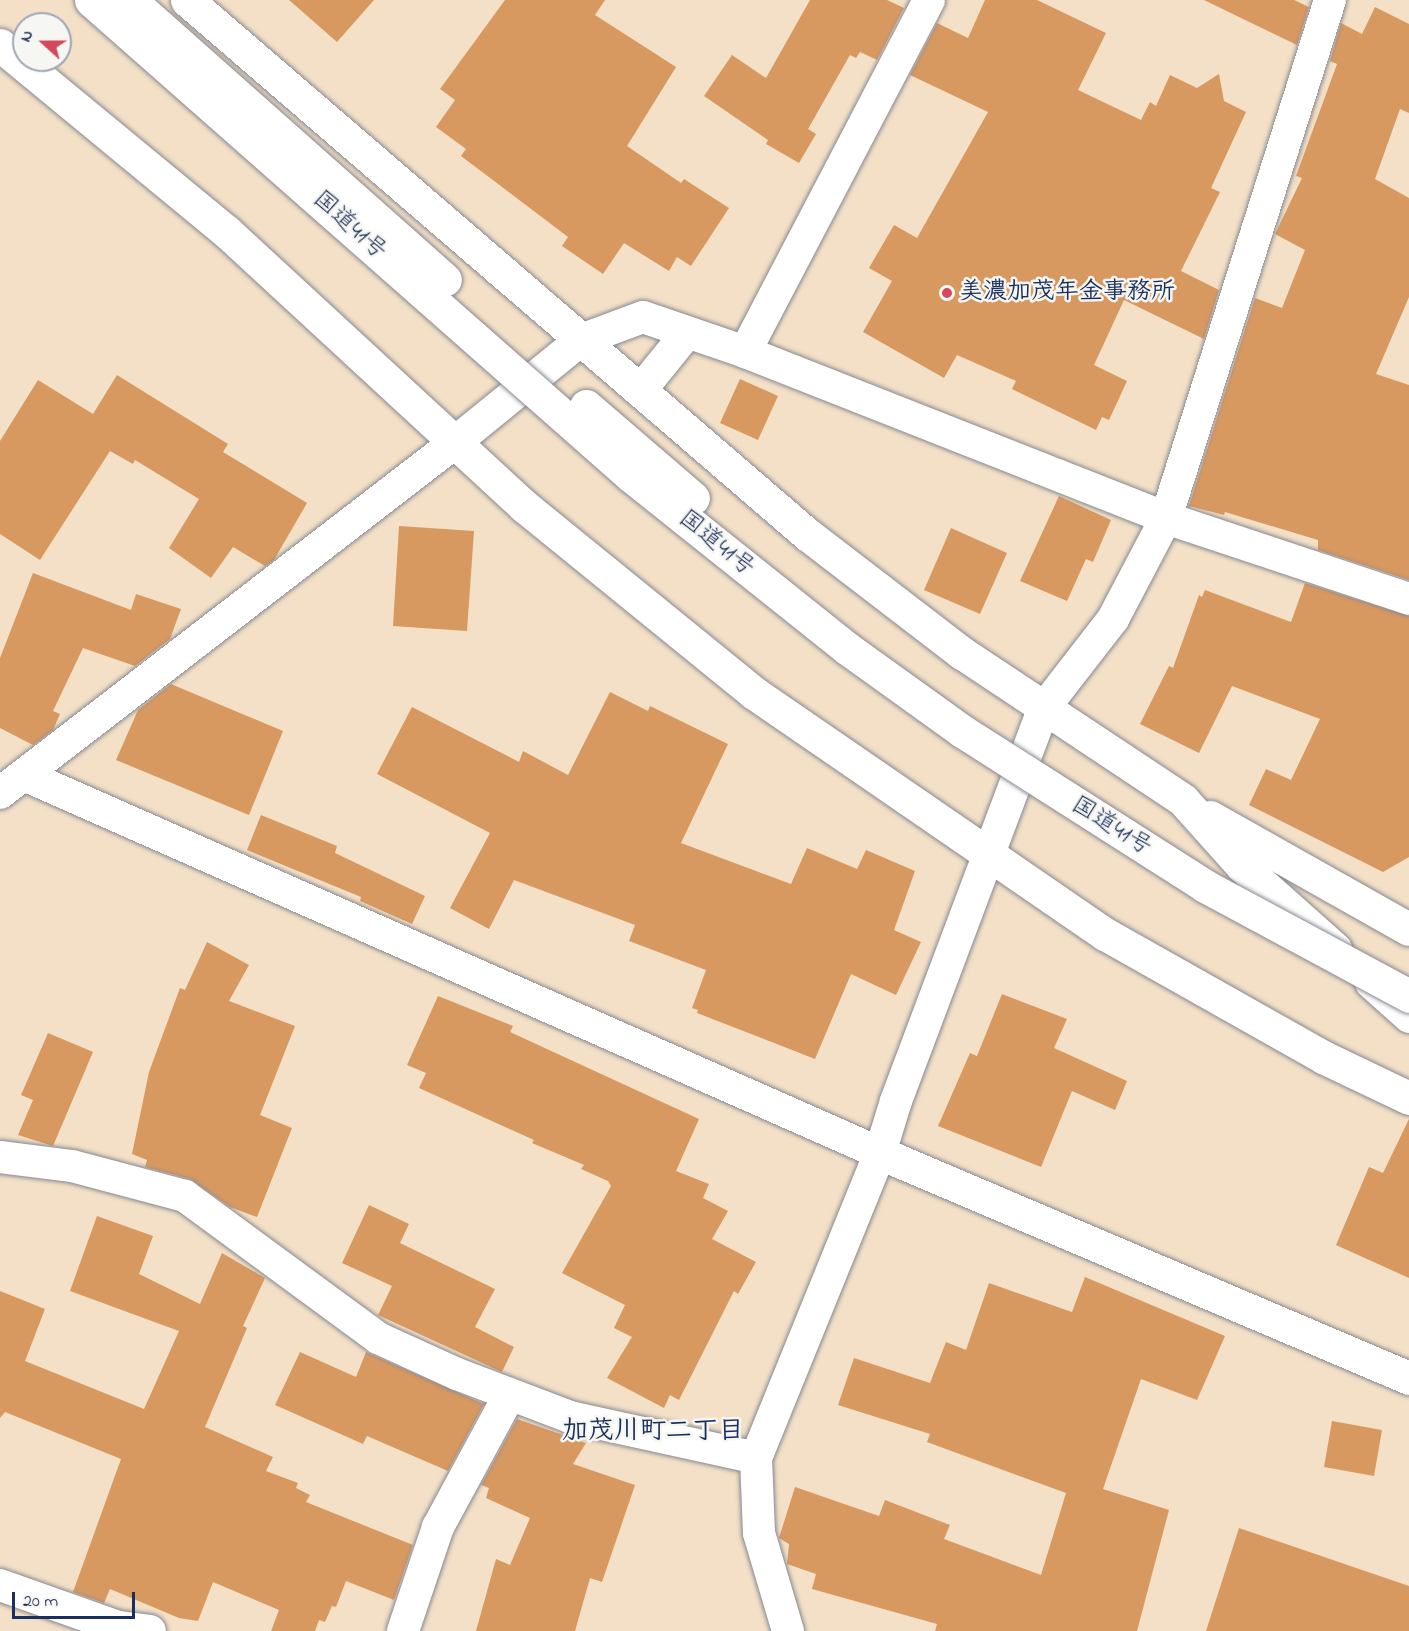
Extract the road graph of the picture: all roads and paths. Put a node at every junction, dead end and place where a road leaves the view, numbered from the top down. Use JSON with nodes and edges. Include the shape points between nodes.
{"nodes":[{"id":1,"x":91,"y":0,"type":"edge"},
{"id":2,"x":130,"y":0,"type":"edge"},
{"id":3,"x":187,"y":0,"type":"edge"},
{"id":4,"x":929,"y":0,"type":"edge"},
{"id":5,"x":1330,"y":0,"type":"edge"},
{"id":6,"x":0,"y":45,"type":"edge"},
{"id":7,"x":687,"y":333,"type":"junction"},
{"id":8,"x":581,"y":340,"type":"junction"},
{"id":9,"x":745,"y":352,"type":"junction"},
{"id":10,"x":640,"y":391,"type":"junction"},
{"id":11,"x":453,"y":444,"type":"junction"},
{"id":12,"x":1167,"y":518,"type":"junction"},
{"id":13,"x":1409,"y":599,"type":"edge"},
{"id":14,"x":1044,"y":708,"type":"junction"},
{"id":15,"x":12,"y":784,"type":"edge"},
{"id":16,"x":1183,"y":800,"type":"junction"},
{"id":17,"x":987,"y":856,"type":"junction"},
{"id":18,"x":1409,"y":903,"type":"edge"},
{"id":19,"x":1366,"y":906,"type":"junction"},
{"id":20,"x":1409,"y":929,"type":"edge"},
{"id":21,"x":1409,"y":973,"type":"edge"},
{"id":22,"x":1409,"y":996,"type":"edge"},
{"id":23,"x":1409,"y":1016,"type":"edge"},
{"id":24,"x":1409,"y":1098,"type":"edge"},
{"id":25,"x":880,"y":1153,"type":"junction"},
{"id":26,"x":0,"y":1157,"type":"edge"},
{"id":27,"x":1409,"y":1378,"type":"edge"},
{"id":28,"x":510,"y":1394,"type":"junction"},
{"id":29,"x":756,"y":1458,"type":"junction"},
{"id":30,"x":0,"y":1585,"type":"edge"},
{"id":31,"x":150,"y":1631,"type":"edge"},
{"id":32,"x":403,"y":1631,"type":"edge"},
{"id":33,"x":788,"y":1631,"type":"edge"}],
"edges":[{"from":1,"to":22,"type":"main road","name":"国道41号","bridge":true,"via":[[630,475],[848,650],[962,731],[1205,886]]},
{"from":2,"to":21,"type":"main road","name":"国道41号","bridge":true,"via":[[594,413],[770,563],[921,675],[1171,842]]},
{"from":3,"to":8,"type":"main road"},
{"from":4,"to":9,"type":"street"},
{"from":5,"to":12,"type":"street"},
{"from":6,"to":11,"type":"main road","via":[[227,232]]},
{"from":7,"to":8,"type":"street","via":[[643,317]]},
{"from":7,"to":9,"type":"street"},
{"from":7,"to":10,"type":"street"},
{"from":8,"to":10,"type":"main road"},
{"from":8,"to":11,"type":"street"},
{"from":9,"to":12,"type":"street"},
{"from":10,"to":14,"type":"main road","via":[[808,535],[962,653]]},
{"from":11,"to":15,"type":"street"},
{"from":11,"to":17,"type":"main road","via":[[754,693]]},
{"from":12,"to":13,"type":"street"},
{"from":12,"to":14,"type":"street","via":[[1113,619]]},
{"from":14,"to":16,"type":"main road"},
{"from":14,"to":17,"type":"street"},
{"from":15,"to":25,"type":"street"},
{"from":16,"to":19,"type":"main road"},
{"from":16,"to":23,"type":"main road","via":[[1242,866]]},
{"from":17,"to":24,"type":"main road","via":[[1105,934],[1323,1057]]},
{"from":17,"to":25,"type":"street"},
{"from":18,"to":19,"type":"main road"},
{"from":19,"to":20,"type":"main road"},
{"from":25,"to":27,"type":"main road"},
{"from":25,"to":29,"type":"street"},
{"from":26,"to":28,"type":"street","via":[[72,1166],[184,1196],[378,1338]]},
{"from":28,"to":29,"type":"street","via":[[570,1417]]},
{"from":28,"to":32,"type":"street","via":[[438,1527]]},
{"from":29,"to":33,"type":"street","via":[[759,1533]]},
{"from":30,"to":31,"type":"street","via":[[118,1627]]}]}
